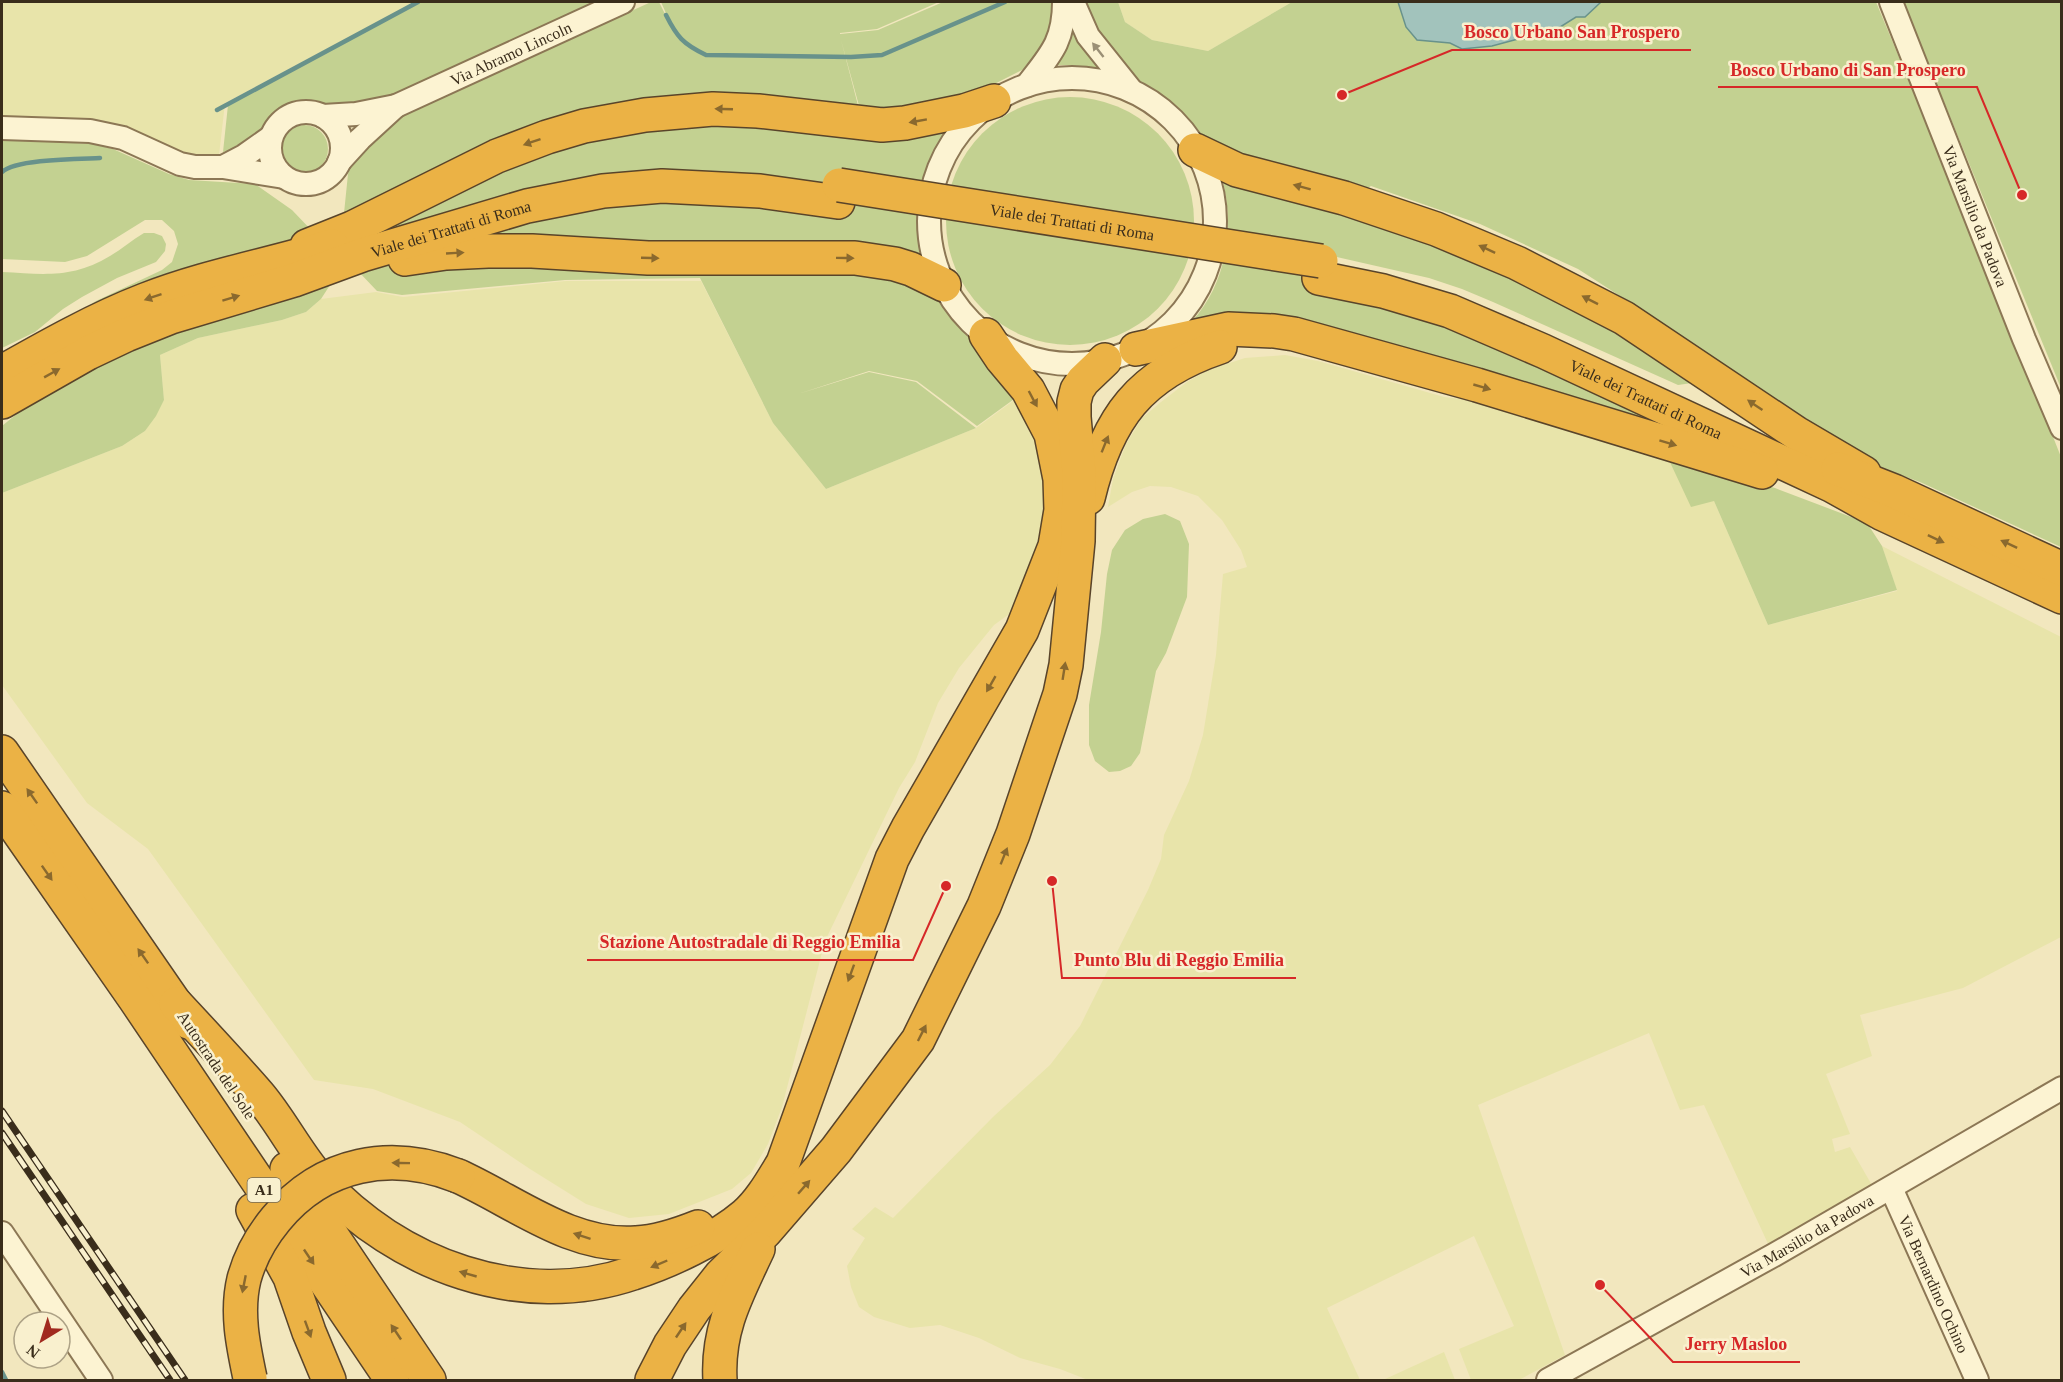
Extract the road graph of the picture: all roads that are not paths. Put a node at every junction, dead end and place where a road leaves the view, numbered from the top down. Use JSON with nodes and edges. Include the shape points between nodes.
{"nodes":[{"id":1,"x":623,"y":2,"type":"edge"},
{"id":2,"x":1064,"y":2,"type":"edge"},
{"id":3,"x":1073,"y":2,"type":"edge"},
{"id":4,"x":1891,"y":2,"type":"edge"},
{"id":5,"x":1027,"y":85,"type":"junction"},
{"id":6,"x":1133,"y":92,"type":"junction"},
{"id":7,"x":994,"y":101,"type":"junction"},
{"id":8,"x":396,"y":106,"type":"junction"},
{"id":9,"x":323,"y":116,"type":"junction"},
{"id":10,"x":2,"y":128,"type":"edge"},
{"id":11,"x":271,"y":137,"type":"junction"},
{"id":12,"x":1196,"y":150,"type":"junction"},
{"id":13,"x":339,"y":162,"type":"junction"},
{"id":14,"x":223,"y":167,"type":"junction"},
{"id":15,"x":284,"y":177,"type":"junction"},
{"id":16,"x":282,"y":271,"type":"junction"},
{"id":17,"x":944,"y":285,"type":"junction"},
{"id":18,"x":986,"y":335,"type":"junction"},
{"id":19,"x":1136,"y":349,"type":"junction"},
{"id":20,"x":1106,"y":360,"type":"junction"},
{"id":21,"x":2,"y":372,"type":"edge"},
{"id":22,"x":1425,"y":372,"type":"junction"},
{"id":23,"x":2,"y":402,"type":"edge"},
{"id":24,"x":2061,"y":428,"type":"edge"},
{"id":25,"x":1888,"y":502,"type":"junction"},
{"id":26,"x":1078,"y":541,"type":"junction"},
{"id":27,"x":2061,"y":569,"type":"edge"},
{"id":28,"x":2061,"y":597,"type":"edge"},
{"id":29,"x":2,"y":752,"type":"edge"},
{"id":30,"x":2,"y":807,"type":"edge"},
{"id":31,"x":135,"y":999,"type":"junction"},
{"id":32,"x":176,"y":1004,"type":"junction"},
{"id":33,"x":2061,"y":1088,"type":"edge"},
{"id":34,"x":783,"y":1163,"type":"junction"},
{"id":35,"x":1890,"y":1188,"type":"junction"},
{"id":36,"x":765,"y":1232,"type":"junction"},
{"id":37,"x":2,"y":1233,"type":"edge"},
{"id":38,"x":250,"y":1379,"type":"edge"},
{"id":39,"x":101,"y":1380,"type":"edge"},
{"id":40,"x":329,"y":1380,"type":"edge"},
{"id":41,"x":392,"y":1380,"type":"edge"},
{"id":42,"x":429,"y":1380,"type":"edge"},
{"id":43,"x":652,"y":1380,"type":"edge"},
{"id":44,"x":720,"y":1380,"type":"edge"},
{"id":45,"x":1548,"y":1380,"type":"edge"},
{"id":46,"x":1977,"y":1380,"type":"edge"}],
"edges":[{"from":1,"to":8,"type":"street","name":"Via Abramo Lincoln"},
{"from":2,"to":5,"type":"street","via":[[1060,38]]},
{"from":6,"to":3,"type":"street","one_way":true,"via":[[1088,36]]},
{"from":4,"to":24,"type":"street","name":"Via Marsilio da Padova"},
{"from":5,"to":6,"type":"street","via":[[1062,78],[1081,79]]},
{"from":5,"to":7,"type":"street"},
{"from":6,"to":12,"type":"street","via":[[1175,122]]},
{"from":7,"to":16,"type":"highway","one_way":true,"via":[[941,116],[882,125],[713,109],[584,126],[497,156],[352,228]]},
{"from":7,"to":17,"type":"street","via":[[971,119],[952,142],[934,183],[929,228],[933,257]]},
{"from":8,"to":9,"type":"street","name":"Via Abramo Lincoln"},
{"from":8,"to":13,"type":"street","name":"Via Abramo Lincoln"},
{"from":9,"to":11,"type":"street","name":"Via Abramo Lincoln","via":[[313,112],[292,114],[275,128]]},
{"from":9,"to":13,"type":"street","via":[[340,136]]},
{"from":10,"to":14,"type":"street","name":"Via Abramo Lincoln","via":[[90,130],[123,138],[180,164]]},
{"from":11,"to":14,"type":"street","name":"Via Abramo Lincoln"},
{"from":11,"to":15,"type":"street","via":[[271,159]]},
{"from":12,"to":19,"type":"street","via":[[1214,205],[1209,262],[1198,289],[1181,313],[1160,334]]},
{"from":25,"to":12,"type":"highway","one_way":true,"via":[[1796,433],[1624,318],[1517,263],[1436,229],[1344,198],[1237,170]]},
{"from":13,"to":15,"type":"street","name":"Via Abramo Lincoln","via":[[328,177],[311,184]]},
{"from":14,"to":15,"type":"street","name":"Via Abramo Lincoln"},
{"from":16,"to":17,"type":"highway","one_way":true,"via":[[446,253],[531,251],[648,258],[865,259],[911,269]]},
{"from":16,"to":21,"type":"highway","name":"Viale dei Trattati di Roma","one_way":true,"via":[[146,299]]},
{"from":23,"to":16,"type":"highway","name":"Viale dei Trattati di Roma","one_way":true,"via":[[126,335]]},
{"from":16,"to":25,"type":"highway","name":"Viale dei Trattati di Roma","via":[[362,255],[527,206],[603,191],[681,186],[838,193],[1320,270],[1482,324],[1833,486]]},
{"from":17,"to":18,"type":"street","via":[[962,312]]},
{"from":18,"to":20,"type":"street","via":[[1013,351],[1043,361],[1074,364]]},
{"from":18,"to":34,"type":"highway","one_way":true,"via":[[1028,390],[1051,434],[1060,479],[1061,510],[1055,546],[1022,630],[892,859]]},
{"from":19,"to":20,"type":"street"},
{"from":19,"to":22,"type":"highway","via":[[1228,329],[1274,330],[1314,338]]},
{"from":20,"to":26,"type":"highway","via":[[1083,381],[1074,402]]},
{"from":22,"to":25,"type":"highway","one_way":true,"via":[[1784,479]]},
{"from":26,"to":22,"type":"highway","one_way":true,"via":[[1095,469],[1110,432],[1145,387],[1181,362],[1221,346],[1265,342],[1306,346]]},
{"from":27,"to":25,"type":"highway","name":"Viale dei Trattati di Roma","one_way":true},
{"from":25,"to":28,"type":"highway","name":"Viale dei Trattati di Roma","one_way":true},
{"from":36,"to":26,"type":"highway","one_way":true,"via":[[836,1150],[918,1040],[984,906],[1013,834],[1060,694]]},
{"from":32,"to":29,"type":"highway","name":"Autostrada del Sole","number":"A1","one_way":true},
{"from":30,"to":31,"type":"highway","name":"Autostrada del Sole","number":"A1","one_way":true},
{"from":31,"to":40,"type":"highway","one_way":true,"via":[[290,1277]]},
{"from":31,"to":41,"type":"highway","name":"Autostrada del Sole","number":"A1","one_way":true},
{"from":34,"to":32,"type":"highway","one_way":true,"via":[[745,1215],[657,1265],[583,1284],[494,1281],[442,1266],[407,1250],[363,1220],[319,1178],[260,1096]]},
{"from":42,"to":32,"type":"highway","name":"Autostrada del Sole","number":"A1","one_way":true},
{"from":33,"to":35,"type":"street","name":"Via Marsilio da Padova"},
{"from":34,"to":38,"type":"highway","one_way":true,"bridge":true,"via":[[728,1212],[712,1221],[665,1238],[637,1243],[602,1242],[570,1232],[434,1166],[409,1163],[350,1168],[324,1179],[293,1201],[260,1242],[244,1279],[240,1326]]},
{"from":35,"to":45,"type":"street","name":"Via Marsilio da Padova"},
{"from":35,"to":46,"type":"street","name":"Via Bernardino Ochino"},
{"from":43,"to":36,"type":"highway","one_way":true,"via":[[694,1309],[721,1275]]},
{"from":36,"to":44,"type":"highway","via":[[722,1334]]},
{"from":37,"to":39,"type":"street"}]}
